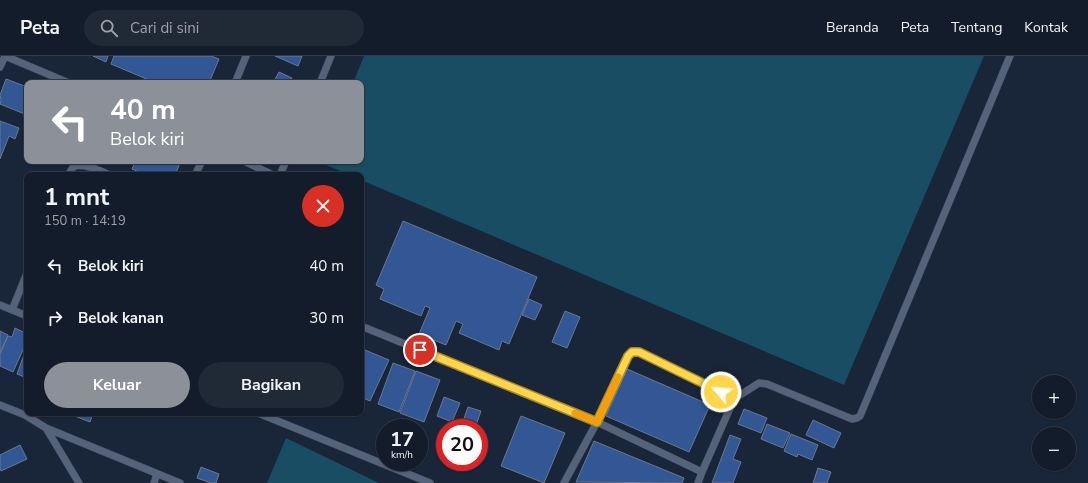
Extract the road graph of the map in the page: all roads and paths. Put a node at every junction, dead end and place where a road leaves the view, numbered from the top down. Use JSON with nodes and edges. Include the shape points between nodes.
{"nodes":[{"id":1,"x":5,"y":56,"type":"edge"},
{"id":2,"x":246,"y":56,"type":"edge"},
{"id":3,"x":331,"y":56,"type":"edge"},
{"id":4,"x":1010,"y":56,"type":"edge"},
{"id":5,"x":0,"y":67,"type":"edge"},
{"id":6,"x":62,"y":80,"type":"edge"},
{"id":7,"x":236,"y":80,"type":"edge"},
{"id":8,"x":321,"y":80,"type":"edge"},
{"id":9,"x":250,"y":164,"type":"edge"},
{"id":10,"x":70,"y":172,"type":"edge"},
{"id":11,"x":102,"y":172,"type":"edge"},
{"id":12,"x":267,"y":172,"type":"edge"},
{"id":13,"x":24,"y":280,"type":"edge"},
{"id":14,"x":0,"y":305,"type":"edge"},
{"id":15,"x":12,"y":310,"type":"junction"},
{"id":16,"x":24,"y":315,"type":"edge"},
{"id":17,"x":364,"y":327,"type":"edge"},
{"id":18,"x":734,"y":399,"type":"junction"},
{"id":19,"x":0,"y":405,"type":"edge"},
{"id":20,"x":24,"y":415,"type":"edge"},
{"id":21,"x":27,"y":416,"type":"edge"},
{"id":22,"x":265,"y":416,"type":"edge"},
{"id":23,"x":597,"y":422,"type":"junction"},
{"id":24,"x":46,"y":428,"type":"junction"},
{"id":25,"x":702,"y":472,"type":"junction"},
{"id":26,"x":157,"y":474,"type":"junction"},
{"id":27,"x":80,"y":483,"type":"edge"},
{"id":28,"x":154,"y":483,"type":"edge"},
{"id":29,"x":180,"y":483,"type":"edge"},
{"id":30,"x":430,"y":483,"type":"edge"},
{"id":31,"x":566,"y":483,"type":"edge"},
{"id":32,"x":698,"y":483,"type":"edge"}],
"edges":[{"from":1,"to":5,"type":"lane"},
{"from":1,"to":6,"type":"lane"},
{"from":2,"to":7,"type":"lane"},
{"from":3,"to":8,"type":"lane"},
{"from":4,"to":18,"type":"lane","via":[[860,416],[852,418],[759,382]]},
{"from":9,"to":12,"type":"lane"},
{"from":10,"to":11,"type":"lane","via":[[74,166],[81,165]]},
{"from":13,"to":15,"type":"lane"},
{"from":14,"to":15,"type":"lane"},
{"from":15,"to":16,"type":"lane"},
{"from":17,"to":23,"type":"lane"},
{"from":18,"to":23,"type":"lane","via":[[639,352],[632,352]]},
{"from":18,"to":25,"type":"lane"},
{"from":19,"to":20,"type":"lane"},
{"from":21,"to":24,"type":"lane"},
{"from":22,"to":30,"type":"lane"},
{"from":23,"to":25,"type":"lane"},
{"from":23,"to":31,"type":"lane"},
{"from":24,"to":26,"type":"lane"},
{"from":24,"to":27,"type":"lane"},
{"from":25,"to":32,"type":"lane"},
{"from":26,"to":28,"type":"lane"},
{"from":26,"to":29,"type":"lane"}]}
